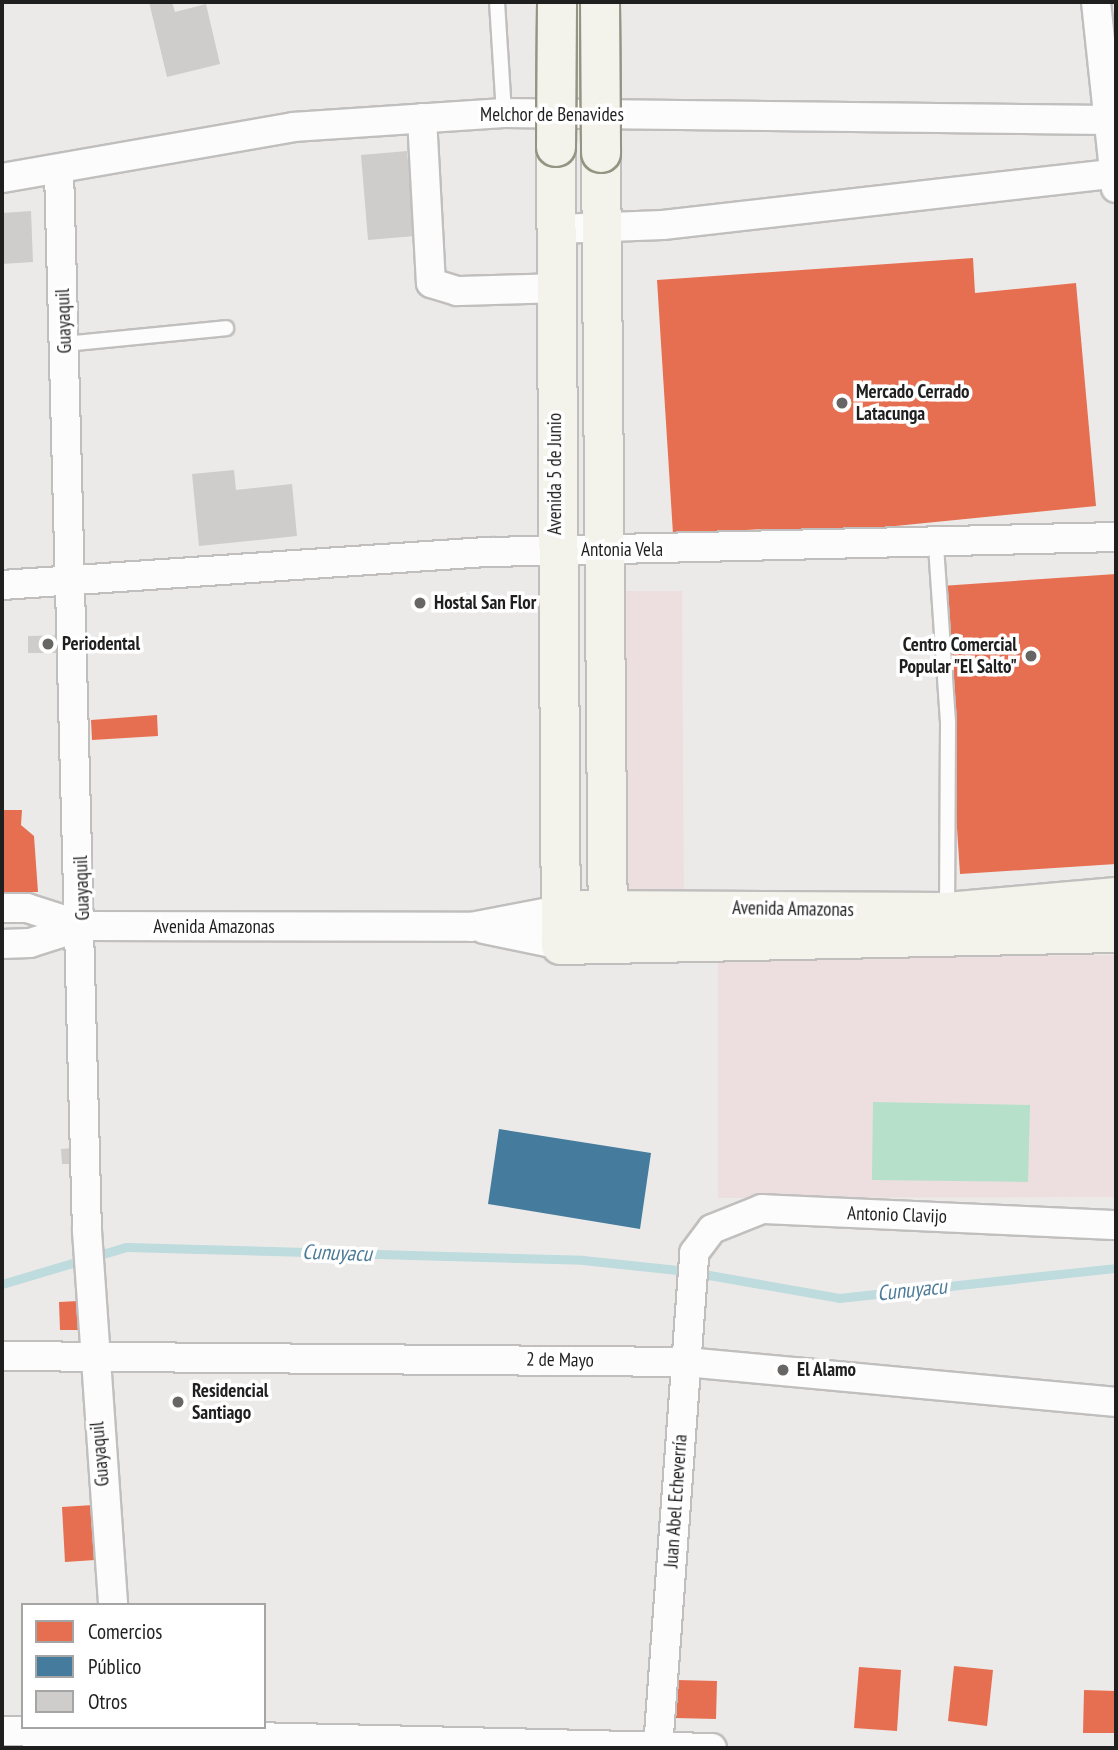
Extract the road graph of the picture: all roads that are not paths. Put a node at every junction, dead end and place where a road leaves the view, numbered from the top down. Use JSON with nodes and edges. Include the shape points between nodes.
{"nodes":[{"id":1,"x":497,"y":2,"type":"edge"},
{"id":2,"x":557,"y":2,"type":"edge"},
{"id":3,"x":600,"y":2,"type":"edge"},
{"id":4,"x":1096,"y":2,"type":"edge"},
{"id":5,"x":504,"y":113,"type":"junction"},
{"id":6,"x":422,"y":118,"type":"junction"},
{"id":7,"x":1108,"y":120,"type":"junction"},
{"id":8,"x":59,"y":170,"type":"junction"},
{"id":9,"x":2,"y":177,"type":"edge"},
{"id":10,"x":1116,"y":177,"type":"edge"},
{"id":11,"x":602,"y":228,"type":"junction"},
{"id":12,"x":558,"y":229,"type":"junction"},
{"id":13,"x":556,"y":288,"type":"junction"},
{"id":14,"x":226,"y":328,"type":"dead end"},
{"id":15,"x":64,"y":344,"type":"junction"},
{"id":16,"x":1116,"y":537,"type":"edge"},
{"id":17,"x":936,"y":546,"type":"junction"},
{"id":18,"x":605,"y":550,"type":"junction"},
{"id":19,"x":555,"y":551,"type":"junction"},
{"id":20,"x":72,"y":582,"type":"junction"},
{"id":21,"x":2,"y":585,"type":"edge"},
{"id":22,"x":1116,"y":897,"type":"edge"},
{"id":23,"x":2,"y":908,"type":"edge"},
{"id":24,"x":947,"y":924,"type":"junction"},
{"id":25,"x":83,"y":926,"type":"junction"},
{"id":26,"x":608,"y":926,"type":"junction"},
{"id":27,"x":560,"y":928,"type":"junction"},
{"id":28,"x":1116,"y":933,"type":"edge"},
{"id":29,"x":2,"y":944,"type":"edge"},
{"id":30,"x":1116,"y":1224,"type":"edge"},
{"id":31,"x":694,"y":1254,"type":"joint"},
{"id":32,"x":2,"y":1356,"type":"edge"},
{"id":33,"x":92,"y":1356,"type":"junction"},
{"id":34,"x":686,"y":1362,"type":"junction"},
{"id":35,"x":1116,"y":1402,"type":"edge"},
{"id":36,"x":113,"y":1603,"type":"edge"},
{"id":37,"x":2,"y":1731,"type":"edge"},
{"id":38,"x":124,"y":1738,"type":"edge"},
{"id":39,"x":658,"y":1747,"type":"edge"},
{"id":40,"x":712,"y":1748,"type":"edge"}],
"edges":[{"from":1,"to":5,"type":"lane"},
{"from":2,"to":12,"type":"main road","name":"Avenida 5 de Junio","bridge":true},
{"from":3,"to":11,"type":"main road","bridge":true},
{"from":4,"to":7,"type":"street"},
{"from":5,"to":6,"type":"street","name":"Melchor de Benavides"},
{"from":5,"to":7,"type":"street","name":"Melchor de Benavides"},
{"from":6,"to":8,"type":"street","name":"Melchor de Benavides","via":[[293,127]]},
{"from":6,"to":13,"type":"street","via":[[431,283],[457,291]]},
{"from":7,"to":10,"type":"street"},
{"from":8,"to":9,"type":"street","name":"Melchor de Benavides"},
{"from":8,"to":15,"type":"street","name":"Guayaquil"},
{"from":10,"to":11,"type":"street"},
{"from":11,"to":12,"type":"street"},
{"from":11,"to":18,"type":"main road"},
{"from":12,"to":13,"type":"main road","name":"Avenida 5 de Junio"},
{"from":13,"to":19,"type":"main road","name":"Avenida 5 de Junio"},
{"from":14,"to":15,"type":"lane"},
{"from":15,"to":20,"type":"street","name":"Guayaquil"},
{"from":16,"to":17,"type":"street","name":"Antonia Vela"},
{"from":17,"to":18,"type":"street","name":"Antonia Vela"},
{"from":17,"to":24,"type":"lane","via":[[948,724]]},
{"from":18,"to":19,"type":"street","name":"Antonia Vela"},
{"from":18,"to":26,"type":"main road"},
{"from":19,"to":20,"type":"street","name":"Antonia Vela"},
{"from":19,"to":27,"type":"main road","name":"Avenida 5 de Junio"},
{"from":20,"to":21,"type":"street","name":"Antonia Vela"},
{"from":20,"to":25,"type":"street","name":"Guayaquil"},
{"from":22,"to":24,"type":"main road","name":"Avenida Amazonas"},
{"from":23,"to":25,"type":"street","name":"Avenida Amazonas","via":[[27,908]]},
{"from":24,"to":26,"type":"main road","name":"Avenida Amazonas"},
{"from":24,"to":28,"type":"main road","name":"Avenida Amazonas"},
{"from":25,"to":27,"type":"street","name":"Avenida Amazonas"},
{"from":25,"to":29,"type":"street","name":"Avenida Amazonas","via":[[30,943]]},
{"from":25,"to":33,"type":"street","name":"Guayaquil"},
{"from":26,"to":27,"type":"main road","name":"Avenida Amazonas"},
{"from":30,"to":31,"type":"street","name":"Antonio Clavijo","via":[[762,1209],[712,1230]]},
{"from":31,"to":34,"type":"street","name":"Juan Abel Echeverría"},
{"from":32,"to":33,"type":"street","name":"2 de Mayo"},
{"from":33,"to":34,"type":"street","name":"2 de Mayo"},
{"from":33,"to":36,"type":"street","name":"Guayaquil"},
{"from":34,"to":35,"type":"street","name":"2 de Mayo"},
{"from":34,"to":39,"type":"street","name":"Juan Abel Echeverría"},
{"from":37,"to":38,"type":"street"},
{"from":38,"to":39,"type":"street"},
{"from":39,"to":40,"type":"street"}]}
